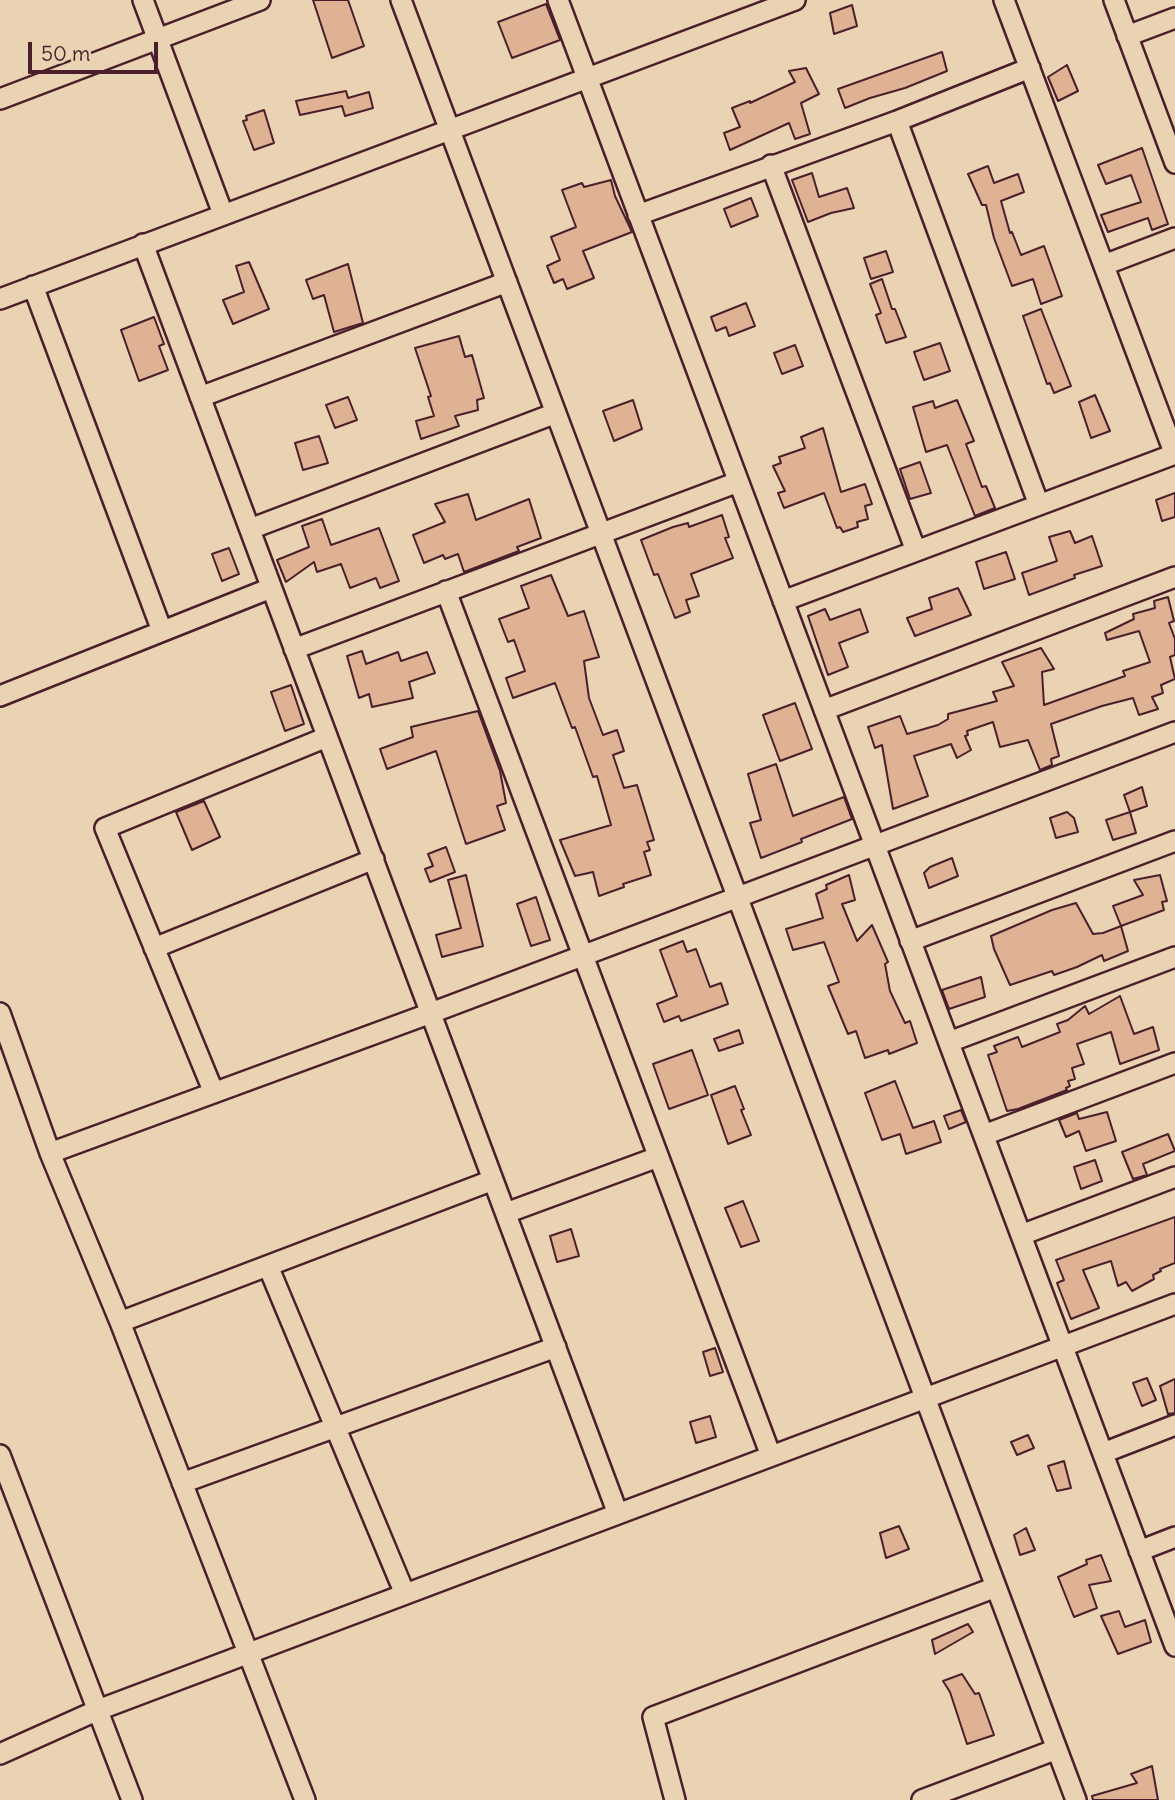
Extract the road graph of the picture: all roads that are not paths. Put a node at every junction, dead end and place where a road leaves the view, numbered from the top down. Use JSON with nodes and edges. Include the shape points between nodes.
{"nodes":[{"id":1,"x":143,"y":0,"type":"edge"},
{"id":2,"x":260,"y":0,"type":"edge"},
{"id":3,"x":401,"y":0,"type":"edge"},
{"id":4,"x":558,"y":0,"type":"edge"},
{"id":5,"x":795,"y":0,"type":"edge"},
{"id":6,"x":1004,"y":0,"type":"edge"},
{"id":7,"x":1114,"y":0,"type":"edge"},
{"id":8,"x":1175,"y":18,"type":"edge"},
{"id":9,"x":1127,"y":36,"type":"junction"},
{"id":10,"x":157,"y":38,"type":"junction"},
{"id":11,"x":1030,"y":68,"type":"junction"},
{"id":12,"x":587,"y":77,"type":"junction"},
{"id":13,"x":0,"y":99,"type":"edge"},
{"id":14,"x":897,"y":121,"type":"junction"},
{"id":15,"x":450,"y":129,"type":"junction"},
{"id":16,"x":1169,"y":130,"type":"edge"},
{"id":17,"x":1175,"y":163,"type":"edge"},
{"id":18,"x":771,"y":165,"type":"junction"},
{"id":19,"x":223,"y":214,"type":"junction"},
{"id":20,"x":638,"y":215,"type":"junction"},
{"id":21,"x":1175,"y":238,"type":"edge"},
{"id":22,"x":143,"y":244,"type":"junction"},
{"id":23,"x":1104,"y":265,"type":"junction"},
{"id":24,"x":507,"y":282,"type":"junction"},
{"id":25,"x":33,"y":286,"type":"junction"},
{"id":26,"x":0,"y":299,"type":"edge"},
{"id":27,"x":200,"y":397,"type":"junction"},
{"id":28,"x":556,"y":413,"type":"junction"},
{"id":29,"x":1175,"y":454,"type":"edge"},
{"id":30,"x":738,"y":482,"type":"junction"},
{"id":31,"x":1039,"y":505,"type":"junction"},
{"id":32,"x":250,"y":529,"type":"junction"},
{"id":33,"x":601,"y":533,"type":"junction"},
{"id":34,"x":916,"y":551,"type":"junction"},
{"id":35,"x":1175,"y":577,"type":"edge"},
{"id":36,"x":271,"y":587,"type":"junction"},
{"id":37,"x":446,"y":592,"type":"junction"},
{"id":38,"x":783,"y":601,"type":"junction"},
{"id":39,"x":162,"y":631,"type":"junction"},
{"id":40,"x":294,"y":649,"type":"junction"},
{"id":41,"x":0,"y":696,"type":"edge"},
{"id":42,"x":824,"y":710,"type":"junction"},
{"id":43,"x":1175,"y":732,"type":"edge"},
{"id":44,"x":327,"y":737,"type":"junction"},
{"id":45,"x":1175,"y":841,"type":"edge"},
{"id":46,"x":875,"y":845,"type":"junction"},
{"id":47,"x":374,"y":859,"type":"junction"},
{"id":48,"x":737,"y":897,"type":"junction"},
{"id":49,"x":911,"y":941,"type":"junction"},
{"id":50,"x":154,"y":948,"type":"junction"},
{"id":51,"x":583,"y":956,"type":"junction"},
{"id":52,"x":1174,"y":959,"type":"edge"},
{"id":53,"x":0,"y":1013,"type":"edge"},
{"id":54,"x":431,"y":1013,"type":"junction"},
{"id":55,"x":948,"y":1042,"type":"junction"},
{"id":56,"x":1175,"y":1063,"type":"edge"},
{"id":57,"x":214,"y":1093,"type":"junction"},
{"id":58,"x":984,"y":1135,"type":"junction"},
{"id":59,"x":50,"y":1153,"type":"junction"},
{"id":60,"x":659,"y":1157,"type":"junction"},
{"id":61,"x":1175,"y":1177,"type":"edge"},
{"id":62,"x":493,"y":1180,"type":"junction"},
{"id":63,"x":506,"y":1213,"type":"junction"},
{"id":64,"x":1021,"y":1235,"type":"junction"},
{"id":65,"x":268,"y":1266,"type":"junction"},
{"id":66,"x":1175,"y":1304,"type":"edge"},
{"id":67,"x":120,"y":1322,"type":"junction"},
{"id":68,"x":1063,"y":1346,"type":"junction"},
{"id":69,"x":556,"y":1347,"type":"junction"},
{"id":70,"x":925,"y":1398,"type":"junction"},
{"id":71,"x":1175,"y":1425,"type":"edge"},
{"id":72,"x":335,"y":1427,"type":"junction"},
{"id":73,"x":1102,"y":1453,"type":"junction"},
{"id":74,"x":0,"y":1455,"type":"edge"},
{"id":75,"x":771,"y":1456,"type":"junction"},
{"id":76,"x":182,"y":1483,"type":"junction"},
{"id":77,"x":618,"y":1514,"type":"junction"},
{"id":78,"x":1175,"y":1537,"type":"edge"},
{"id":79,"x":1139,"y":1551,"type":"junction"},
{"id":80,"x":996,"y":1587,"type":"junction"},
{"id":81,"x":405,"y":1594,"type":"junction"},
{"id":82,"x":1175,"y":1646,"type":"edge"},
{"id":83,"x":248,"y":1653,"type":"junction"},
{"id":84,"x":98,"y":1710,"type":"junction"},
{"id":85,"x":1057,"y":1749,"type":"junction"},
{"id":86,"x":0,"y":1754,"type":"edge"},
{"id":87,"x":132,"y":1800,"type":"edge"},
{"id":88,"x":305,"y":1800,"type":"edge"},
{"id":89,"x":675,"y":1800,"type":"edge"},
{"id":90,"x":922,"y":1800,"type":"edge"},
{"id":91,"x":1076,"y":1800,"type":"edge"}],
"edges":[{"from":1,"to":10,"type":"street"},
{"from":2,"to":10,"type":"street"},
{"from":3,"to":15,"type":"street"},
{"from":4,"to":12,"type":"street"},
{"from":5,"to":12,"type":"street"},
{"from":6,"to":11,"type":"street"},
{"from":7,"to":9,"type":"street"},
{"from":8,"to":9,"type":"street"},
{"from":9,"to":16,"type":"street"},
{"from":10,"to":13,"type":"street"},
{"from":10,"to":19,"type":"street"},
{"from":11,"to":14,"type":"street"},
{"from":11,"to":23,"type":"street"},
{"from":12,"to":15,"type":"street"},
{"from":12,"to":20,"type":"street"},
{"from":14,"to":18,"type":"street"},
{"from":14,"to":31,"type":"street"},
{"from":15,"to":19,"type":"street"},
{"from":15,"to":24,"type":"street"},
{"from":16,"to":17,"type":"street"},
{"from":18,"to":20,"type":"street"},
{"from":18,"to":34,"type":"street"},
{"from":19,"to":22,"type":"street"},
{"from":20,"to":30,"type":"street"},
{"from":21,"to":23,"type":"street"},
{"from":22,"to":25,"type":"street"},
{"from":22,"to":27,"type":"street"},
{"from":23,"to":29,"type":"street"},
{"from":24,"to":27,"type":"street"},
{"from":24,"to":28,"type":"street"},
{"from":25,"to":26,"type":"street"},
{"from":25,"to":39,"type":"street"},
{"from":27,"to":32,"type":"street"},
{"from":28,"to":32,"type":"street"},
{"from":28,"to":33,"type":"street"},
{"from":29,"to":31,"type":"street"},
{"from":30,"to":33,"type":"street"},
{"from":30,"to":38,"type":"street"},
{"from":31,"to":34,"type":"street"},
{"from":32,"to":36,"type":"street"},
{"from":33,"to":37,"type":"street"},
{"from":33,"to":48,"type":"street"},
{"from":34,"to":38,"type":"street"},
{"from":35,"to":42,"type":"street"},
{"from":36,"to":39,"type":"street"},
{"from":36,"to":40,"type":"street"},
{"from":37,"to":40,"type":"street"},
{"from":37,"to":51,"type":"street"},
{"from":38,"to":42,"type":"street"},
{"from":39,"to":41,"type":"street"},
{"from":40,"to":44,"type":"street"},
{"from":42,"to":46,"type":"street"},
{"from":43,"to":46,"type":"street"},
{"from":44,"to":47,"type":"street"},
{"from":44,"to":50,"type":"street","via":[[105,828]]},
{"from":45,"to":49,"type":"street"},
{"from":46,"to":48,"type":"street"},
{"from":46,"to":49,"type":"street"},
{"from":47,"to":50,"type":"street"},
{"from":47,"to":54,"type":"street"},
{"from":48,"to":51,"type":"street"},
{"from":48,"to":70,"type":"street"},
{"from":49,"to":55,"type":"street"},
{"from":50,"to":57,"type":"street"},
{"from":51,"to":54,"type":"street"},
{"from":51,"to":60,"type":"street"},
{"from":52,"to":55,"type":"street"},
{"from":53,"to":59,"type":"street"},
{"from":54,"to":57,"type":"street"},
{"from":54,"to":62,"type":"street"},
{"from":55,"to":58,"type":"street"},
{"from":56,"to":58,"type":"street"},
{"from":57,"to":59,"type":"street"},
{"from":58,"to":64,"type":"street"},
{"from":59,"to":67,"type":"street"},
{"from":60,"to":63,"type":"street"},
{"from":60,"to":75,"type":"street"},
{"from":61,"to":64,"type":"street"},
{"from":62,"to":63,"type":"street"},
{"from":62,"to":65,"type":"street"},
{"from":63,"to":69,"type":"street"},
{"from":64,"to":68,"type":"street"},
{"from":65,"to":67,"type":"street"},
{"from":65,"to":72,"type":"street"},
{"from":66,"to":68,"type":"street"},
{"from":67,"to":76,"type":"street"},
{"from":68,"to":70,"type":"street"},
{"from":68,"to":73,"type":"street"},
{"from":69,"to":72,"type":"street"},
{"from":69,"to":77,"type":"street"},
{"from":70,"to":75,"type":"street"},
{"from":70,"to":80,"type":"street"},
{"from":71,"to":73,"type":"street"},
{"from":72,"to":76,"type":"street"},
{"from":72,"to":81,"type":"street"},
{"from":73,"to":79,"type":"street"},
{"from":74,"to":84,"type":"street"},
{"from":75,"to":77,"type":"street"},
{"from":76,"to":83,"type":"street"},
{"from":77,"to":81,"type":"street"},
{"from":78,"to":79,"type":"street"},
{"from":79,"to":82,"type":"street"},
{"from":80,"to":85,"type":"street"},
{"from":80,"to":89,"type":"street","via":[[653,1717]]},
{"from":81,"to":83,"type":"street"},
{"from":83,"to":84,"type":"street"},
{"from":83,"to":88,"type":"street"},
{"from":84,"to":86,"type":"street"},
{"from":84,"to":87,"type":"street"},
{"from":85,"to":90,"type":"street"},
{"from":85,"to":91,"type":"street"}]}
